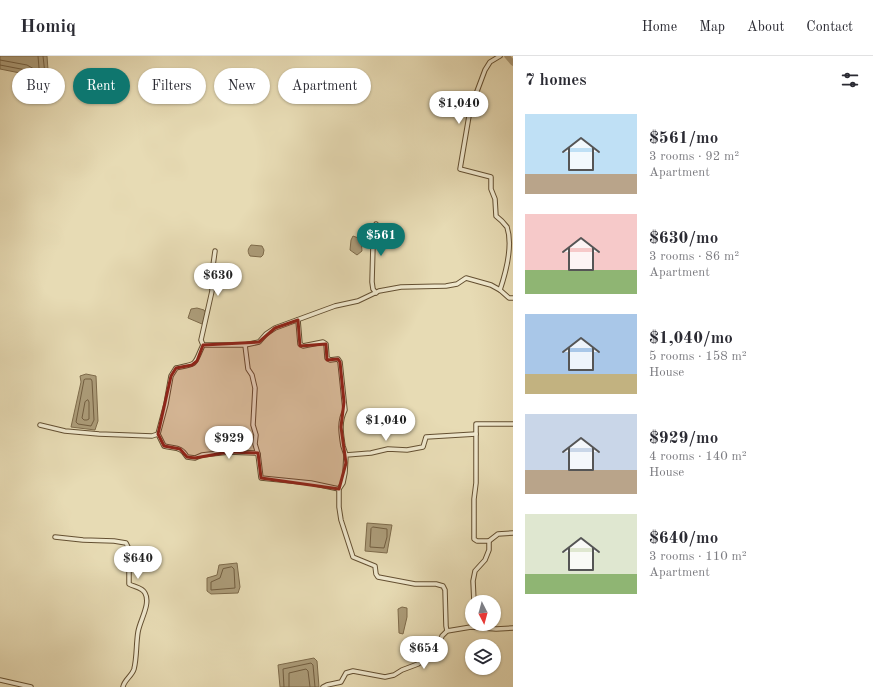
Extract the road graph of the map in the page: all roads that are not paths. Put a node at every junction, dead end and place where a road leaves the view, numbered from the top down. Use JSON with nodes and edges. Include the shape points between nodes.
{"nodes":[{"id":1,"x":500,"y":56,"type":"edge"},
{"id":2,"x":376,"y":224,"type":"dead end"},
{"id":3,"x":215,"y":251,"type":"dead end"},
{"id":4,"x":500,"y":290,"type":"junction"},
{"id":5,"x":376,"y":293,"type":"junction"},
{"id":6,"x":513,"y":298,"type":"edge"},
{"id":7,"x":298,"y":320,"type":"junction"},
{"id":8,"x":203,"y":345,"type":"junction"},
{"id":9,"x":245,"y":345,"type":"junction"},
{"id":10,"x":513,"y":424,"type":"edge"},
{"id":11,"x":40,"y":425,"type":"dead end"},
{"id":12,"x":158,"y":434,"type":"junction"},
{"id":13,"x":476,"y":434,"type":"junction"},
{"id":14,"x":258,"y":454,"type":"junction"},
{"id":15,"x":346,"y":455,"type":"junction"},
{"id":16,"x":339,"y":489,"type":"junction"},
{"id":17,"x":513,"y":533,"type":"edge"},
{"id":18,"x":55,"y":537,"type":"dead end"},
{"id":19,"x":489,"y":541,"type":"junction"},
{"id":20,"x":474,"y":595,"type":"edge"},
{"id":21,"x":465,"y":627,"type":"edge"},
{"id":22,"x":513,"y":628,"type":"edge"},
{"id":23,"x":501,"y":629,"type":"edge"},
{"id":24,"x":447,"y":631,"type":"junction"},
{"id":25,"x":0,"y":680,"type":"edge"},
{"id":26,"x":31,"y":687,"type":"edge"},
{"id":27,"x":123,"y":687,"type":"edge"},
{"id":28,"x":323,"y":687,"type":"edge"}],
"edges":[{"from":1,"to":4,"type":"street","via":[[490,62],[485,70],[470,110],[460,169],[491,177],[496,216],[508,228],[512,238],[512,254]]},
{"from":2,"to":5,"type":"street","via":[[372,282]]},
{"from":3,"to":8,"type":"street","via":[[212,291],[201,340]]},
{"from":4,"to":5,"type":"street","via":[[466,278],[457,284],[446,286],[401,287]]},
{"from":4,"to":6,"type":"street","via":[[509,298]]},
{"from":5,"to":7,"type":"street"},
{"from":7,"to":9,"type":"street","via":[[275,328],[259,342]]},
{"from":7,"to":15,"type":"street","via":[[300,344],[303,346],[323,342],[326,344],[327,358],[338,359],[340,362],[345,410],[341,427]]},
{"from":8,"to":9,"type":"street"},
{"from":8,"to":12,"type":"street","via":[[197,361],[192,365],[176,368],[171,376]]},
{"from":9,"to":14,"type":"street","via":[[248,369],[255,388],[254,426]]},
{"from":10,"to":13,"type":"street","via":[[476,424]]},
{"from":11,"to":12,"type":"street","via":[[65,431],[99,434]]},
{"from":12,"to":14,"type":"street","via":[[164,446],[180,449],[191,458],[229,452]]},
{"from":13,"to":15,"type":"street","via":[[426,437],[423,448],[388,449]]},
{"from":13,"to":19,"type":"street","via":[[474,539]]},
{"from":14,"to":16,"type":"street","via":[[261,478]]},
{"from":15,"to":16,"type":"street","via":[[343,483]]},
{"from":16,"to":24,"type":"street","via":[[341,520],[353,557],[374,566],[378,577],[443,586]]},
{"from":17,"to":19,"type":"street","via":[[498,534]]},
{"from":18,"to":27,"type":"street","via":[[114,541],[126,544],[129,549],[129,584],[142,589],[146,604],[139,630],[134,667]]},
{"from":19,"to":20,"type":"street","via":[[485,560],[475,571]]},
{"from":21,"to":24,"type":"street"},
{"from":22,"to":23,"type":"street"},
{"from":24,"to":28,"type":"street","via":[[442,636],[438,649],[418,664],[394,675],[385,676],[353,670],[346,673],[341,682]]},
{"from":25,"to":26,"type":"street"}]}
